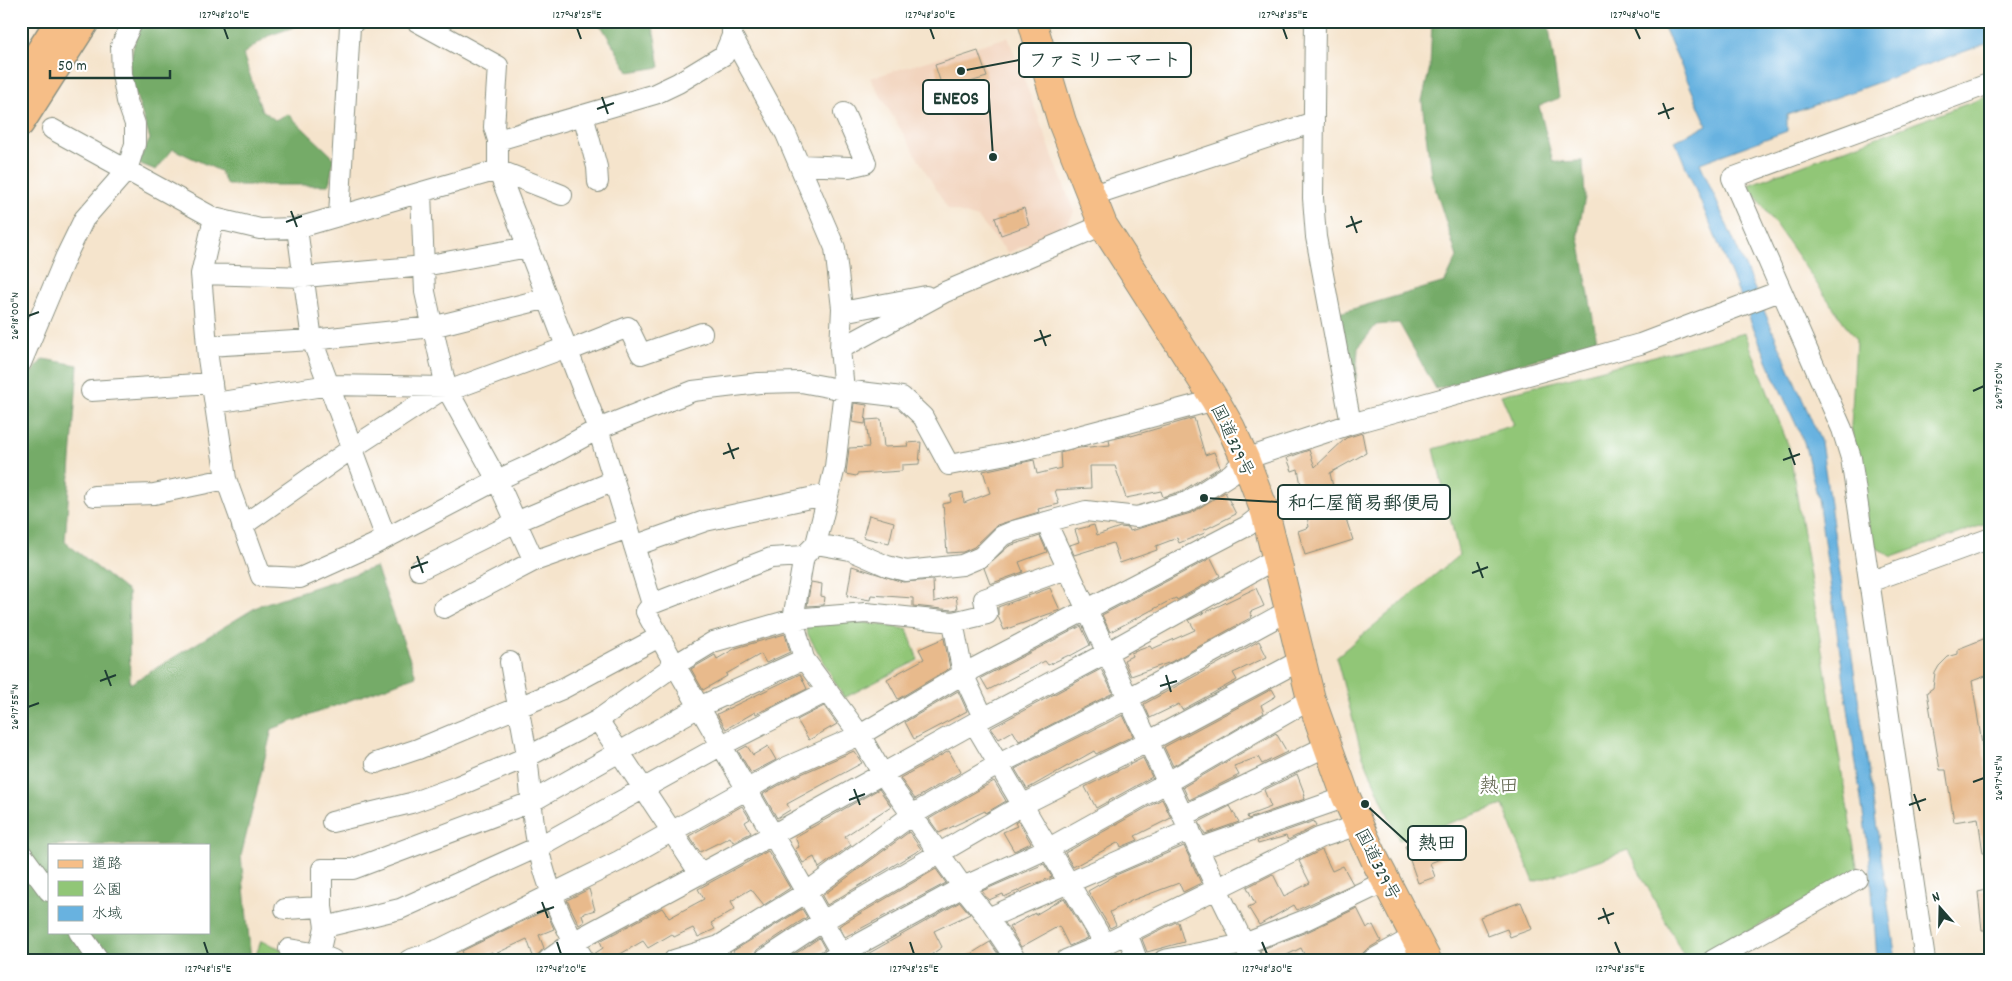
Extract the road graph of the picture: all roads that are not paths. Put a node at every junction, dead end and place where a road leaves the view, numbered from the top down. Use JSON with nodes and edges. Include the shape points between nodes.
{"nodes":[{"id":1,"x":58,"y":21,"type":"edge"},
{"id":2,"x":87,"y":21,"type":"edge"},
{"id":3,"x":133,"y":21,"type":"edge"},
{"id":4,"x":355,"y":21,"type":"edge"},
{"id":5,"x":416,"y":21,"type":"edge"},
{"id":6,"x":1032,"y":21,"type":"edge"},
{"id":7,"x":1315,"y":21,"type":"edge"},
{"id":8,"x":732,"y":28,"type":"edge"},
{"id":9,"x":21,"y":79,"type":"edge"},
{"id":10,"x":1991,"y":82,"type":"edge"},
{"id":11,"x":844,"y":113,"type":"dead end"},
{"id":12,"x":583,"y":115,"type":"junction"},
{"id":13,"x":1314,"y":122,"type":"junction"},
{"id":14,"x":21,"y":124,"type":"edge"},
{"id":15,"x":52,"y":129,"type":"tunnel mouth"},
{"id":16,"x":498,"y":140,"type":"junction"},
{"id":17,"x":800,"y":165,"type":"junction"},
{"id":18,"x":127,"y":170,"type":"junction"},
{"id":19,"x":498,"y":170,"type":"junction"},
{"id":20,"x":598,"y":182,"type":"dead end"},
{"id":21,"x":421,"y":193,"type":"junction"},
{"id":22,"x":562,"y":195,"type":"dead end"},
{"id":23,"x":1090,"y":196,"type":"junction"},
{"id":24,"x":338,"y":216,"type":"junction"},
{"id":25,"x":214,"y":218,"type":"junction"},
{"id":26,"x":1103,"y":225,"type":"junction"},
{"id":27,"x":297,"y":228,"type":"junction"},
{"id":28,"x":528,"y":247,"type":"junction"},
{"id":29,"x":424,"y":266,"type":"junction"},
{"id":30,"x":201,"y":274,"type":"junction"},
{"id":31,"x":304,"y":277,"type":"junction"},
{"id":32,"x":1780,"y":291,"type":"junction"},
{"id":33,"x":945,"y":292,"type":"junction"},
{"id":34,"x":548,"y":298,"type":"junction"},
{"id":35,"x":842,"y":312,"type":"junction"},
{"id":36,"x":432,"y":327,"type":"junction"},
{"id":37,"x":702,"y":333,"type":"dead end"},
{"id":38,"x":312,"y":340,"type":"junction"},
{"id":39,"x":207,"y":346,"type":"junction"},
{"id":40,"x":568,"y":349,"type":"junction"},
{"id":41,"x":840,"y":349,"type":"junction"},
{"id":42,"x":21,"y":362,"type":"edge"},
{"id":43,"x":212,"y":383,"type":"junction"},
{"id":44,"x":329,"y":385,"type":"junction"},
{"id":45,"x":447,"y":389,"type":"junction"},
{"id":46,"x":844,"y":390,"type":"junction"},
{"id":47,"x":91,"y":391,"type":"dead end"},
{"id":48,"x":1215,"y":400,"type":"junction"},
{"id":49,"x":215,"y":403,"type":"junction"},
{"id":50,"x":1351,"y":424,"type":"junction"},
{"id":51,"x":598,"y":429,"type":"junction"},
{"id":52,"x":354,"y":448,"type":"junction"},
{"id":53,"x":1245,"y":459,"type":"junction"},
{"id":54,"x":226,"y":479,"type":"junction"},
{"id":55,"x":497,"y":480,"type":"junction"},
{"id":56,"x":614,"y":481,"type":"junction"},
{"id":57,"x":828,"y":494,"type":"junction"},
{"id":58,"x":94,"y":496,"type":"dead end"},
{"id":59,"x":1265,"y":512,"type":"junction"},
{"id":60,"x":516,"y":522,"type":"junction"},
{"id":61,"x":1046,"y":522,"type":"junction"},
{"id":62,"x":242,"y":526,"type":"junction"},
{"id":63,"x":631,"y":537,"type":"junction"},
{"id":64,"x":386,"y":538,"type":"junction"},
{"id":65,"x":1991,"y":538,"type":"edge"},
{"id":66,"x":810,"y":550,"type":"junction"},
{"id":67,"x":1275,"y":558,"type":"junction"},
{"id":68,"x":534,"y":562,"type":"junction"},
{"id":69,"x":1066,"y":569,"type":"junction"},
{"id":70,"x":419,"y":570,"type":"dead end"},
{"id":71,"x":1869,"y":582,"type":"junction"},
{"id":72,"x":652,"y":604,"type":"junction"},
{"id":73,"x":444,"y":608,"type":"dead end"},
{"id":74,"x":1086,"y":610,"type":"junction"},
{"id":75,"x":1288,"y":611,"type":"junction"},
{"id":76,"x":792,"y":619,"type":"junction"},
{"id":77,"x":953,"y":622,"type":"junction"},
{"id":78,"x":660,"y":637,"type":"junction"},
{"id":79,"x":1108,"y":652,"type":"junction"},
{"id":80,"x":804,"y":658,"type":"junction"},
{"id":81,"x":1301,"y":660,"type":"junction"},
{"id":82,"x":510,"y":662,"type":"dead end"},
{"id":83,"x":675,"y":665,"type":"junction"},
{"id":84,"x":963,"y":674,"type":"junction"},
{"id":85,"x":828,"y":691,"type":"junction"},
{"id":86,"x":1129,"y":698,"type":"junction"},
{"id":87,"x":1311,"y":699,"type":"junction"},
{"id":88,"x":699,"y":707,"type":"junction"},
{"id":89,"x":518,"y":708,"type":"junction"},
{"id":90,"x":598,"y":720,"type":"junction"},
{"id":91,"x":978,"y":720,"type":"junction"},
{"id":92,"x":860,"y":735,"type":"junction"},
{"id":93,"x":1149,"y":741,"type":"junction"},
{"id":94,"x":722,"y":745,"type":"junction"},
{"id":95,"x":1327,"y":746,"type":"junction"},
{"id":96,"x":619,"y":752,"type":"junction"},
{"id":97,"x":527,"y":757,"type":"junction"},
{"id":98,"x":376,"y":763,"type":"dead end"},
{"id":99,"x":1000,"y":764,"type":"junction"},
{"id":100,"x":882,"y":773,"type":"junction"},
{"id":101,"x":1168,"y":782,"type":"junction"},
{"id":102,"x":645,"y":788,"type":"junction"},
{"id":103,"x":748,"y":790,"type":"junction"},
{"id":104,"x":1346,"y":797,"type":"junction"},
{"id":105,"x":531,"y":802,"type":"junction"},
{"id":106,"x":1024,"y":804,"type":"junction"},
{"id":107,"x":912,"y":816,"type":"junction"},
{"id":108,"x":332,"y":822,"type":"dead end"},
{"id":109,"x":1186,"y":823,"type":"junction"},
{"id":110,"x":1358,"y":825,"type":"junction"},
{"id":111,"x":673,"y":831,"type":"junction"},
{"id":112,"x":774,"y":834,"type":"junction"},
{"id":113,"x":538,"y":847,"type":"junction"},
{"id":114,"x":1049,"y":848,"type":"junction"},
{"id":115,"x":1198,"y":849,"type":"junction"},
{"id":116,"x":21,"y":853,"type":"edge"},
{"id":117,"x":939,"y":853,"type":"junction"},
{"id":118,"x":700,"y":874,"type":"junction"},
{"id":119,"x":1857,"y":879,"type":"dead end"},
{"id":120,"x":1386,"y":881,"type":"junction"},
{"id":121,"x":1069,"y":882,"type":"junction"},
{"id":122,"x":963,"y":887,"type":"junction"},
{"id":123,"x":1217,"y":889,"type":"junction"},
{"id":124,"x":48,"y":890,"type":"edge"},
{"id":125,"x":807,"y":892,"type":"junction"},
{"id":126,"x":552,"y":894,"type":"junction"},
{"id":127,"x":322,"y":907,"type":"junction"},
{"id":128,"x":285,"y":909,"type":"dead end"},
{"id":129,"x":988,"y":918,"type":"junction"},
{"id":130,"x":823,"y":921,"type":"junction"},
{"id":131,"x":325,"y":927,"type":"junction"},
{"id":132,"x":80,"y":934,"type":"edge"},
{"id":133,"x":1127,"y":934,"type":"junction"},
{"id":134,"x":573,"y":942,"type":"junction"},
{"id":135,"x":1105,"y":944,"type":"junction"},
{"id":136,"x":1421,"y":948,"type":"edge"},
{"id":137,"x":289,"y":949,"type":"dead end"},
{"id":138,"x":1248,"y":952,"type":"edge"},
{"id":139,"x":326,"y":957,"type":"edge"},
{"id":140,"x":839,"y":958,"type":"edge"},
{"id":141,"x":99,"y":960,"type":"edge"},
{"id":142,"x":409,"y":960,"type":"edge"},
{"id":143,"x":548,"y":960,"type":"edge"},
{"id":144,"x":584,"y":960,"type":"edge"},
{"id":145,"x":674,"y":960,"type":"edge"},
{"id":146,"x":764,"y":960,"type":"edge"},
{"id":147,"x":1016,"y":960,"type":"edge"},
{"id":148,"x":1066,"y":960,"type":"edge"},
{"id":149,"x":1138,"y":960,"type":"edge"},
{"id":150,"x":1164,"y":960,"type":"edge"},
{"id":151,"x":1372,"y":960,"type":"edge"},
{"id":152,"x":1712,"y":960,"type":"edge"},
{"id":153,"x":1925,"y":960,"type":"edge"}],
"edges":[{"from":1,"to":9,"type":"main road"},
{"from":2,"to":14,"type":"main road"},
{"from":3,"to":18,"type":"street","via":[[121,46],[122,74],[135,124],[135,144]]},
{"from":4,"to":24,"type":"street","via":[[350,26]]},
{"from":5,"to":16,"type":"street","via":[[498,66],[494,127]]},
{"from":6,"to":23,"type":"highway","name":"国道329号","via":[[1062,122]]},
{"from":7,"to":13,"type":"street"},
{"from":8,"to":12,"type":"street","via":[[724,55],[678,84]]},
{"from":8,"to":17,"type":"street"},
{"from":10,"to":32,"type":"street","via":[[1732,178]]},
{"from":11,"to":17,"type":"street","via":[[866,163],[850,167]]},
{"from":12,"to":16,"type":"street"},
{"from":12,"to":20,"type":"street"},
{"from":13,"to":23,"type":"street"},
{"from":13,"to":50,"type":"street","via":[[1316,237]]},
{"from":15,"to":18,"type":"street"},
{"from":16,"to":19,"type":"street"},
{"from":17,"to":35,"type":"street","via":[[835,248]]},
{"from":18,"to":25,"type":"street"},
{"from":18,"to":42,"type":"street","via":[[84,219]]},
{"from":19,"to":21,"type":"street"},
{"from":19,"to":22,"type":"street"},
{"from":19,"to":28,"type":"street"},
{"from":21,"to":24,"type":"street"},
{"from":21,"to":29,"type":"street"},
{"from":23,"to":26,"type":"highway","name":"国道329号"},
{"from":24,"to":27,"type":"street"},
{"from":25,"to":27,"type":"street","via":[[260,229]]},
{"from":25,"to":30,"type":"street"},
{"from":26,"to":33,"type":"street"},
{"from":26,"to":48,"type":"highway","name":"国道329号"},
{"from":27,"to":31,"type":"street"},
{"from":28,"to":29,"type":"street"},
{"from":28,"to":34,"type":"street"},
{"from":29,"to":31,"type":"street"},
{"from":29,"to":36,"type":"street"},
{"from":30,"to":31,"type":"street"},
{"from":30,"to":39,"type":"street"},
{"from":31,"to":38,"type":"street"},
{"from":32,"to":50,"type":"street","via":[[1640,344]]},
{"from":32,"to":71,"type":"street","via":[[1842,428],[1851,458]]},
{"from":33,"to":35,"type":"street"},
{"from":33,"to":41,"type":"street"},
{"from":34,"to":36,"type":"street"},
{"from":34,"to":40,"type":"street"},
{"from":35,"to":41,"type":"street"},
{"from":36,"to":38,"type":"street"},
{"from":36,"to":45,"type":"street"},
{"from":37,"to":40,"type":"street","via":[[641,354],[628,327]]},
{"from":38,"to":39,"type":"street"},
{"from":38,"to":44,"type":"street"},
{"from":39,"to":43,"type":"street"},
{"from":40,"to":45,"type":"street"},
{"from":40,"to":51,"type":"street"},
{"from":41,"to":46,"type":"street"},
{"from":43,"to":47,"type":"street"},
{"from":43,"to":49,"type":"street"},
{"from":44,"to":45,"type":"street"},
{"from":44,"to":49,"type":"street"},
{"from":44,"to":52,"type":"street"},
{"from":45,"to":52,"type":"street"},
{"from":45,"to":55,"type":"street"},
{"from":46,"to":48,"type":"street","via":[[902,397],[923,417],[949,465],[1022,451]]},
{"from":46,"to":51,"type":"street","via":[[801,382],[759,382],[693,391]]},
{"from":46,"to":57,"type":"street","via":[[835,467]]},
{"from":48,"to":53,"type":"highway","name":"国道329号"},
{"from":49,"to":54,"type":"street"},
{"from":50,"to":53,"type":"street"},
{"from":51,"to":55,"type":"street"},
{"from":51,"to":56,"type":"street"},
{"from":52,"to":62,"type":"street"},
{"from":52,"to":64,"type":"street"},
{"from":53,"to":59,"type":"highway","name":"国道329号"},
{"from":53,"to":61,"type":"street","via":[[1231,474],[1187,502],[1137,517],[1086,511]]},
{"from":54,"to":58,"type":"street","via":[[154,494]]},
{"from":54,"to":62,"type":"street"},
{"from":55,"to":60,"type":"street"},
{"from":55,"to":64,"type":"street"},
{"from":56,"to":60,"type":"street"},
{"from":56,"to":63,"type":"street"},
{"from":57,"to":63,"type":"street"},
{"from":57,"to":66,"type":"street"},
{"from":59,"to":67,"type":"highway","name":"国道329号"},
{"from":59,"to":74,"type":"street","via":[[1247,526]]},
{"from":60,"to":68,"type":"street"},
{"from":60,"to":70,"type":"street"},
{"from":61,"to":66,"type":"street","via":[[1002,536],[980,558],[962,565],[906,571],[850,550]]},
{"from":61,"to":69,"type":"street"},
{"from":62,"to":64,"type":"street","via":[[261,576],[300,578]]},
{"from":63,"to":68,"type":"street"},
{"from":63,"to":72,"type":"street"},
{"from":65,"to":71,"type":"street"},
{"from":66,"to":72,"type":"street","via":[[771,558]]},
{"from":66,"to":76,"type":"street"},
{"from":67,"to":75,"type":"highway","name":"国道329号"},
{"from":67,"to":79,"type":"street"},
{"from":68,"to":73,"type":"street"},
{"from":69,"to":74,"type":"street"},
{"from":69,"to":77,"type":"street","via":[[984,600],[987,614]]},
{"from":71,"to":153,"type":"street"},
{"from":72,"to":78,"type":"street","via":[[646,612]]},
{"from":74,"to":79,"type":"street"},
{"from":74,"to":84,"type":"street"},
{"from":75,"to":81,"type":"highway","name":"国道329号"},
{"from":75,"to":86,"type":"street"},
{"from":76,"to":77,"type":"street","via":[[866,612]]},
{"from":76,"to":80,"type":"street"},
{"from":76,"to":83,"type":"street","via":[[713,642]]},
{"from":77,"to":84,"type":"street"},
{"from":78,"to":83,"type":"street"},
{"from":78,"to":89,"type":"street","via":[[562,689]]},
{"from":79,"to":86,"type":"street"},
{"from":79,"to":91,"type":"street"},
{"from":80,"to":85,"type":"street"},
{"from":80,"to":88,"type":"street"},
{"from":81,"to":87,"type":"highway","name":"国道329号"},
{"from":81,"to":93,"type":"street"},
{"from":82,"to":89,"type":"street"},
{"from":83,"to":88,"type":"street"},
{"from":83,"to":90,"type":"street"},
{"from":84,"to":91,"type":"street"},
{"from":84,"to":92,"type":"street"},
{"from":85,"to":92,"type":"street"},
{"from":85,"to":94,"type":"street"},
{"from":86,"to":93,"type":"street"},
{"from":86,"to":99,"type":"street"},
{"from":87,"to":95,"type":"highway","name":"国道329号"},
{"from":87,"to":101,"type":"street"},
{"from":88,"to":94,"type":"street"},
{"from":88,"to":96,"type":"street"},
{"from":89,"to":97,"type":"street"},
{"from":89,"to":98,"type":"street"},
{"from":90,"to":96,"type":"street"},
{"from":90,"to":97,"type":"street"},
{"from":91,"to":99,"type":"street"},
{"from":91,"to":100,"type":"street"},
{"from":92,"to":100,"type":"street"},
{"from":92,"to":103,"type":"street","via":[[787,767]]},
{"from":93,"to":101,"type":"street"},
{"from":93,"to":106,"type":"street"},
{"from":94,"to":102,"type":"street"},
{"from":94,"to":103,"type":"street"},
{"from":95,"to":104,"type":"highway","name":"国道329号"},
{"from":95,"to":109,"type":"street"},
{"from":96,"to":102,"type":"street"},
{"from":96,"to":105,"type":"street"},
{"from":97,"to":105,"type":"street"},
{"from":97,"to":108,"type":"street","via":[[410,803]]},
{"from":99,"to":106,"type":"street"},
{"from":99,"to":107,"type":"street"},
{"from":100,"to":107,"type":"street"},
{"from":100,"to":112,"type":"street"},
{"from":101,"to":109,"type":"street"},
{"from":101,"to":114,"type":"street"},
{"from":102,"to":111,"type":"street"},
{"from":102,"to":113,"type":"street"},
{"from":103,"to":111,"type":"street"},
{"from":103,"to":112,"type":"street"},
{"from":104,"to":110,"type":"highway","name":"国道329号"},
{"from":104,"to":115,"type":"street"},
{"from":105,"to":113,"type":"street"},
{"from":105,"to":127,"type":"street","via":[[353,869],[322,869]]},
{"from":106,"to":114,"type":"street"},
{"from":106,"to":117,"type":"street"},
{"from":107,"to":117,"type":"street"},
{"from":107,"to":125,"type":"street"},
{"from":109,"to":115,"type":"street"},
{"from":109,"to":121,"type":"street"},
{"from":110,"to":120,"type":"highway","name":"国道329号"},
{"from":110,"to":123,"type":"street","via":[[1318,838]]},
{"from":111,"to":118,"type":"street"},
{"from":111,"to":126,"type":"street"},
{"from":112,"to":118,"type":"street"},
{"from":112,"to":125,"type":"street"},
{"from":113,"to":126,"type":"street"},
{"from":113,"to":131,"type":"street","via":[[400,908]]},
{"from":114,"to":121,"type":"street"},
{"from":114,"to":122,"type":"street"},
{"from":115,"to":123,"type":"street"},
{"from":116,"to":124,"type":"street"},
{"from":117,"to":122,"type":"street"},
{"from":117,"to":130,"type":"street"},
{"from":118,"to":134,"type":"street"},
{"from":119,"to":152,"type":"street"},
{"from":120,"to":136,"type":"highway","name":"国道329号"},
{"from":120,"to":138,"type":"street"},
{"from":121,"to":129,"type":"street"},
{"from":121,"to":135,"type":"street"},
{"from":122,"to":129,"type":"street"},
{"from":122,"to":140,"type":"street"},
{"from":123,"to":133,"type":"street"},
{"from":123,"to":138,"type":"street"},
{"from":125,"to":130,"type":"street"},
{"from":125,"to":145,"type":"street","via":[[719,946]]},
{"from":126,"to":134,"type":"street"},
{"from":126,"to":142,"type":"street","via":[[440,949]]},
{"from":127,"to":128,"type":"street"},
{"from":127,"to":131,"type":"street"},
{"from":129,"to":147,"type":"street"},
{"from":130,"to":140,"type":"street"},
{"from":130,"to":146,"type":"street"},
{"from":131,"to":139,"type":"street"},
{"from":132,"to":141,"type":"street"},
{"from":133,"to":135,"type":"street"},
{"from":133,"to":149,"type":"street"},
{"from":134,"to":143,"type":"street"},
{"from":134,"to":144,"type":"street"},
{"from":135,"to":148,"type":"street"},
{"from":136,"to":151,"type":"street"},
{"from":137,"to":139,"type":"street"},
{"from":138,"to":150,"type":"street"}]}
